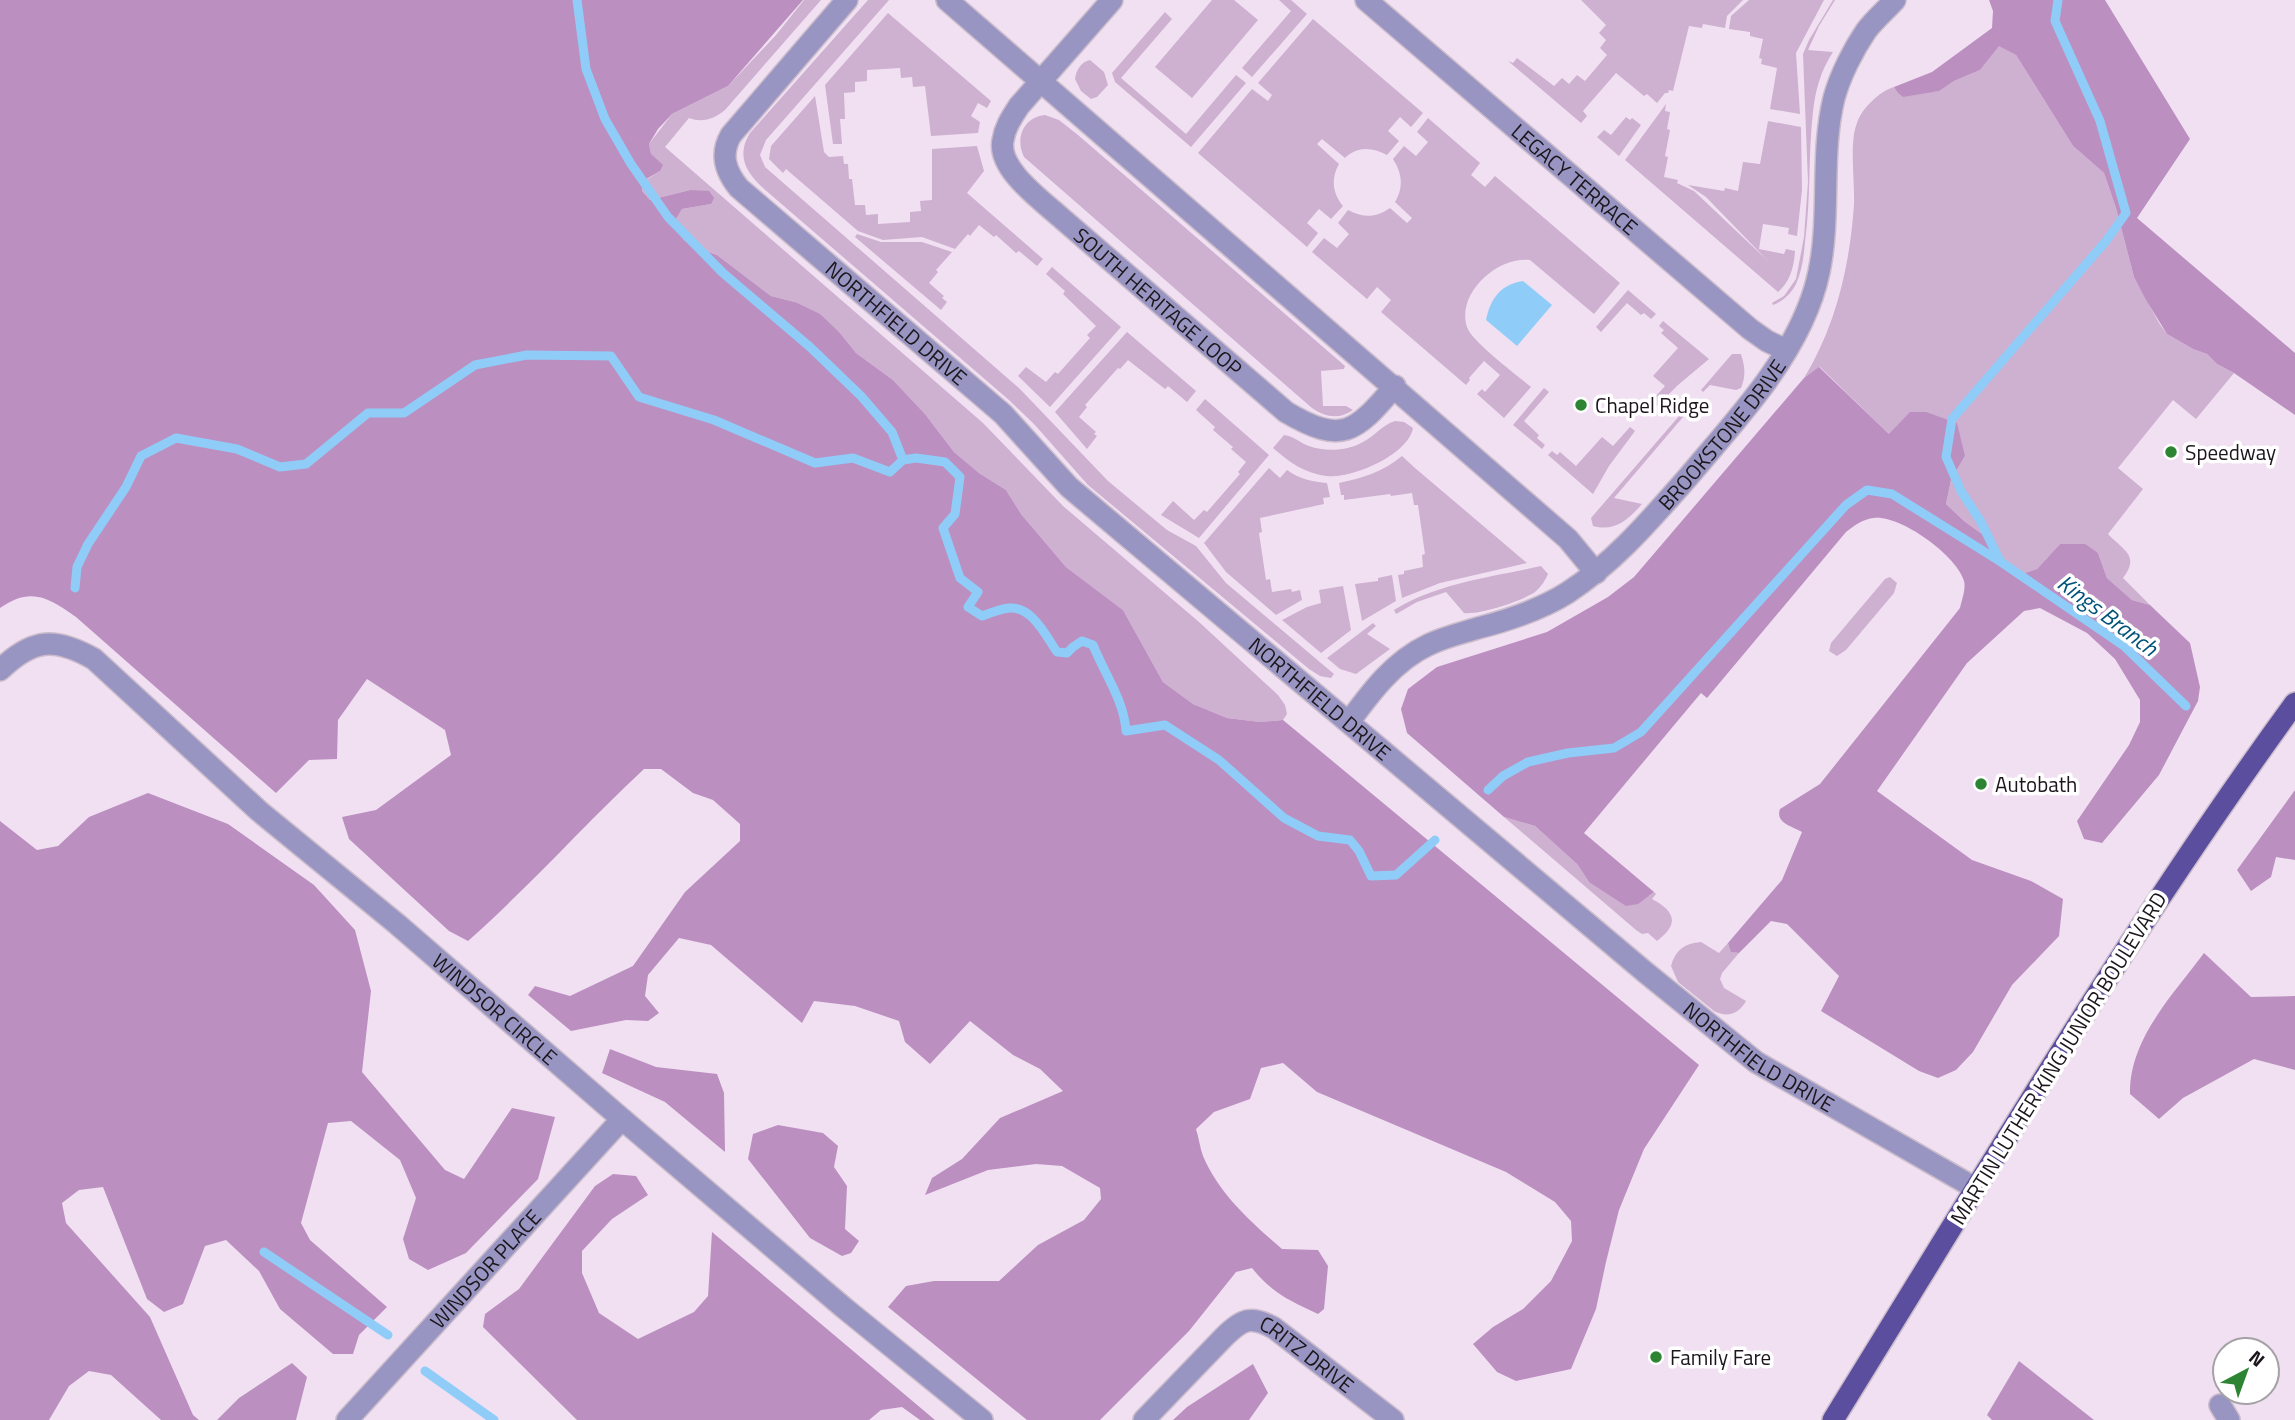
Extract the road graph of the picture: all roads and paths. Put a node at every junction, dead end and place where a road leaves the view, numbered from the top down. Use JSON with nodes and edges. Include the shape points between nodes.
{"nodes":[{"id":1,"x":847,"y":0,"type":"edge"},
{"id":2,"x":947,"y":0,"type":"edge"},
{"id":3,"x":1112,"y":0,"type":"edge"},
{"id":4,"x":1366,"y":0,"type":"edge"},
{"id":5,"x":1895,"y":0,"type":"edge"},
{"id":6,"x":1041,"y":81,"type":"junction"},
{"id":7,"x":1786,"y":350,"type":"junction"},
{"id":8,"x":1395,"y":386,"type":"junction"},
{"id":9,"x":1596,"y":573,"type":"junction"},
{"id":10,"x":0,"y":670,"type":"edge"},
{"id":11,"x":2295,"y":703,"type":"edge"},
{"id":12,"x":1349,"y":722,"type":"junction"},
{"id":13,"x":622,"y":1119,"type":"junction"},
{"id":14,"x":1975,"y":1188,"type":"junction"},
{"id":15,"x":347,"y":1420,"type":"edge"},
{"id":16,"x":982,"y":1420,"type":"edge"},
{"id":17,"x":1144,"y":1420,"type":"edge"},
{"id":18,"x":1393,"y":1420,"type":"edge"},
{"id":19,"x":1833,"y":1420,"type":"edge"}],
"edges":[{"from":1,"to":12,"type":"street","name":"NORTHFIELD DRIVE","via":[[736,128],[725,148],[726,169],[739,188],[1003,414],[1069,487]]},
{"from":2,"to":6,"type":"street"},
{"from":3,"to":6,"type":"street","name":"SOUTH HERITAGE LOOP"},
{"from":4,"to":7,"type":"street","name":"LEGACY TERRACE","via":[[1750,328]]},
{"from":5,"to":7,"type":"street","name":"BROOKSTONE DRIVE","via":[[1867,31],[1835,96],[1819,274]]},
{"from":6,"to":8,"type":"street"},
{"from":6,"to":8,"type":"street","name":"SOUTH HERITAGE LOOP","via":[[1007,124],[1002,143],[1007,164],[1059,216],[1286,412],[1323,431],[1342,430],[1359,424]]},
{"from":7,"to":9,"type":"street","name":"BROOKSTONE DRIVE","via":[[1735,423],[1625,547]]},
{"from":8,"to":9,"type":"street","via":[[1569,539]]},
{"from":9,"to":12,"type":"street","name":"BROOKSTONE DRIVE","via":[[1533,611],[1448,637],[1412,654],[1384,678]]},
{"from":10,"to":13,"type":"street","name":"WINDSOR CIRCLE","via":[[26,650],[49,642],[93,659],[259,811]]},
{"from":11,"to":14,"type":"main road","name":"MARTIN LUTHER KING JUNIOR BOULEVARD","via":[[2160,897]]},
{"from":12,"to":14,"type":"street","name":"NORTHFIELD DRIVE","via":[[1756,1062]]},
{"from":13,"to":15,"type":"street","name":"WINDSOR PLACE"},
{"from":13,"to":16,"type":"street","name":"WINDSOR CIRCLE"},
{"from":14,"to":19,"type":"main road","name":"MARTIN LUTHER KING JUNIOR BOULEVARD"},
{"from":17,"to":18,"type":"street","name":"CRITZ DRIVE","via":[[1236,1325],[1249,1319],[1274,1328]]}]}
